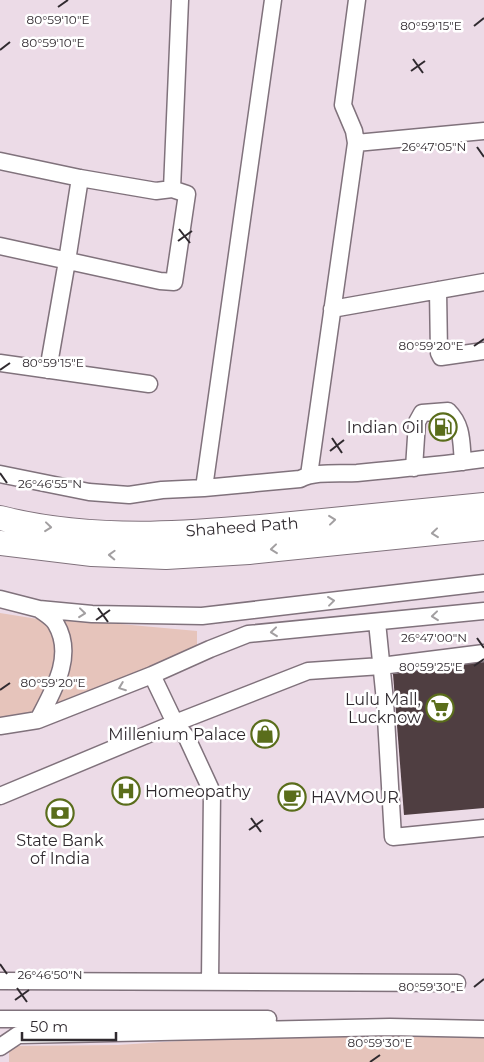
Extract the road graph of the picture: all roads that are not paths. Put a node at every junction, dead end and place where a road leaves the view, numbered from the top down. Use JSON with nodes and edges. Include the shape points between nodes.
{"nodes":[{"id":1,"x":180,"y":0,"type":"edge"},
{"id":2,"x":273,"y":0,"type":"edge"},
{"id":3,"x":357,"y":0,"type":"edge"},
{"id":4,"x":484,"y":131,"type":"edge"},
{"id":5,"x":356,"y":143,"type":"junction"},
{"id":6,"x":0,"y":161,"type":"edge"},
{"id":7,"x":80,"y":178,"type":"junction"},
{"id":8,"x":172,"y":189,"type":"junction"},
{"id":9,"x":0,"y":246,"type":"edge"},
{"id":10,"x":67,"y":261,"type":"junction"},
{"id":11,"x":484,"y":282,"type":"edge"},
{"id":12,"x":438,"y":290,"type":"junction"},
{"id":13,"x":332,"y":309,"type":"junction"},
{"id":14,"x":484,"y":351,"type":"edge"},
{"id":15,"x":0,"y":363,"type":"edge"},
{"id":16,"x":48,"y":370,"type":"junction"},
{"id":17,"x":149,"y":384,"type":"dead end"},
{"id":18,"x":484,"y":459,"type":"edge"},
{"id":19,"x":463,"y":462,"type":"junction"},
{"id":20,"x":414,"y":468,"type":"junction"},
{"id":21,"x":0,"y":474,"type":"edge"},
{"id":22,"x":308,"y":475,"type":"junction"},
{"id":23,"x":204,"y":488,"type":"junction"},
{"id":24,"x":484,"y":505,"type":"edge"},
{"id":25,"x":0,"y":518,"type":"edge"},
{"id":26,"x":484,"y":528,"type":"edge"},
{"id":27,"x":0,"y":543,"type":"edge"},
{"id":28,"x":484,"y":583,"type":"edge"},
{"id":29,"x":0,"y":599,"type":"edge"},
{"id":30,"x":38,"y":609,"type":"junction"},
{"id":31,"x":484,"y":611,"type":"edge"},
{"id":32,"x":377,"y":622,"type":"junction"},
{"id":33,"x":484,"y":653,"type":"edge"},
{"id":34,"x":381,"y":666,"type":"junction"},
{"id":35,"x":152,"y":675,"type":"junction"},
{"id":36,"x":38,"y":720,"type":"junction"},
{"id":37,"x":175,"y":723,"type":"junction"},
{"id":38,"x":0,"y":726,"type":"edge"},
{"id":39,"x":0,"y":796,"type":"edge"},
{"id":40,"x":478,"y":828,"type":"edge"},
{"id":41,"x":0,"y":981,"type":"edge"},
{"id":42,"x":210,"y":981,"type":"junction"},
{"id":43,"x":457,"y":983,"type":"dead end"},
{"id":44,"x":0,"y":1019,"type":"edge"},
{"id":45,"x":484,"y":1019,"type":"edge"},
{"id":46,"x":484,"y":1029,"type":"edge"},
{"id":47,"x":0,"y":1047,"type":"edge"}],
"edges":[{"from":1,"to":8,"type":"street"},
{"from":2,"to":23,"type":"street"},
{"from":3,"to":5,"type":"street","via":[[343,105]]},
{"from":4,"to":5,"type":"street"},
{"from":5,"to":13,"type":"street"},
{"from":6,"to":7,"type":"street"},
{"from":7,"to":8,"type":"street","via":[[156,191]]},
{"from":7,"to":10,"type":"street"},
{"from":8,"to":10,"type":"street","via":[[187,194],[174,282]]},
{"from":9,"to":10,"type":"street"},
{"from":10,"to":16,"type":"street"},
{"from":11,"to":12,"type":"street"},
{"from":12,"to":13,"type":"street"},
{"from":12,"to":14,"type":"street","via":[[441,356]]},
{"from":13,"to":22,"type":"street"},
{"from":15,"to":16,"type":"street"},
{"from":16,"to":17,"type":"street"},
{"from":18,"to":19,"type":"street"},
{"from":19,"to":20,"type":"street"},
{"from":19,"to":20,"type":"street","via":[[456,419],[448,411],[429,412],[422,413],[417,422]]},
{"from":20,"to":22,"type":"street"},
{"from":21,"to":23,"type":"street","via":[[89,492],[129,495]]},
{"from":22,"to":23,"type":"street","via":[[300,479]]},
{"from":25,"to":24,"type":"highway","name":"Shaheed Path","one_way":true,"via":[[24,524],[110,533],[220,531]]},
{"from":26,"to":27,"type":"highway","name":"Shaheed Path","one_way":true,"via":[[249,552],[166,557],[92,554]]},
{"from":30,"to":28,"type":"street","one_way":true,"via":[[92,614],[202,616]]},
{"from":29,"to":30,"type":"street"},
{"from":30,"to":36,"type":"street","via":[[55,623],[63,641],[64,657],[56,687]]},
{"from":31,"to":32,"type":"street","one_way":true},
{"from":32,"to":34,"type":"street"},
{"from":32,"to":35,"type":"street","one_way":true,"via":[[248,634]]},
{"from":33,"to":34,"type":"street"},
{"from":34,"to":37,"type":"street","via":[[308,671]]},
{"from":34,"to":40,"type":"street","via":[[393,837]]},
{"from":35,"to":36,"type":"street","one_way":true},
{"from":35,"to":37,"type":"street"},
{"from":36,"to":38,"type":"street"},
{"from":37,"to":39,"type":"street"},
{"from":37,"to":42,"type":"street","via":[[187,738],[212,792]]},
{"from":41,"to":42,"type":"street"},
{"from":42,"to":43,"type":"street"},
{"from":44,"to":45,"type":"street"},
{"from":46,"to":47,"type":"street","via":[[18,1035]]}]}
